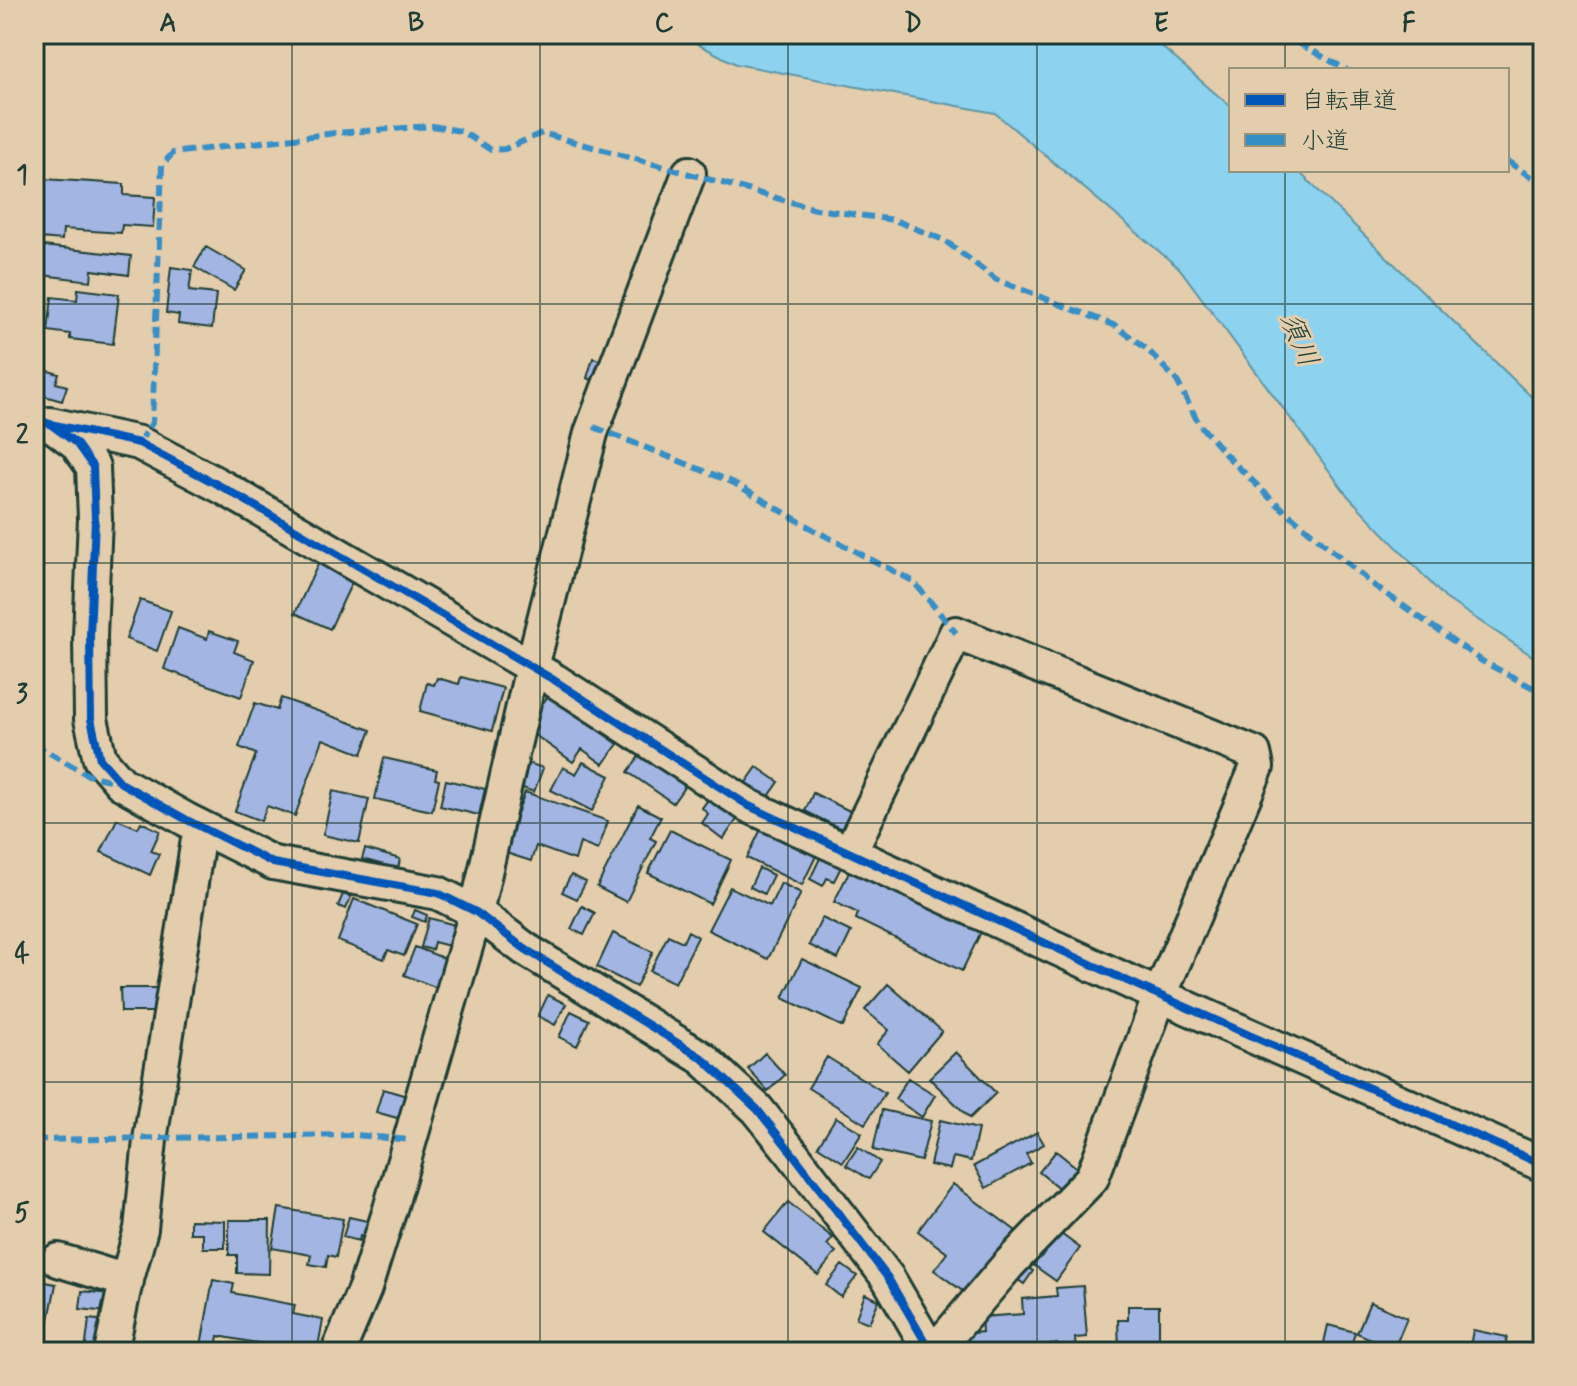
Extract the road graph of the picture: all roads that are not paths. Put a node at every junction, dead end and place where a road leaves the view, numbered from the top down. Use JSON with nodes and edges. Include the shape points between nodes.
{"nodes":[{"id":1,"x":689,"y":173,"type":"dead end"},
{"id":2,"x":42,"y":421,"type":"edge"},
{"id":3,"x":532,"y":667,"type":"junction"},
{"id":4,"x":200,"y":827,"type":"junction"},
{"id":5,"x":850,"y":852,"type":"junction"},
{"id":6,"x":476,"y":912,"type":"junction"},
{"id":7,"x":1160,"y":995,"type":"junction"},
{"id":8,"x":1543,"y":1165,"type":"edge"},
{"id":9,"x":58,"y":1260,"type":"dead end"},
{"id":10,"x":127,"y":1281,"type":"junction"},
{"id":11,"x":111,"y":1352,"type":"edge"},
{"id":12,"x":338,"y":1352,"type":"edge"},
{"id":13,"x":933,"y":1352,"type":"edge"}],
"edges":[{"from":1,"to":3,"type":"street","via":[[591,433]]},
{"from":2,"to":3,"type":"street","via":[[139,443]]},
{"from":2,"to":4,"type":"street","via":[[76,443],[93,467],[91,719],[100,759],[121,783]]},
{"from":3,"to":5,"type":"street","via":[[749,806]]},
{"from":3,"to":6,"type":"street"},
{"from":4,"to":6,"type":"street","via":[[273,863],[438,893]]},
{"from":4,"to":10,"type":"street","via":[[150,1140],[141,1229]]},
{"from":5,"to":7,"type":"street"},
{"from":5,"to":7,"type":"street","via":[[956,633],[1254,753],[1257,767]]},
{"from":6,"to":12,"type":"street","via":[[390,1209]]},
{"from":6,"to":13,"type":"street","via":[[525,949],[702,1058],[757,1109],[888,1278]]},
{"from":7,"to":8,"type":"street"},
{"from":7,"to":13,"type":"street","via":[[1092,1178]]},
{"from":9,"to":10,"type":"street"},
{"from":10,"to":11,"type":"street"}]}
